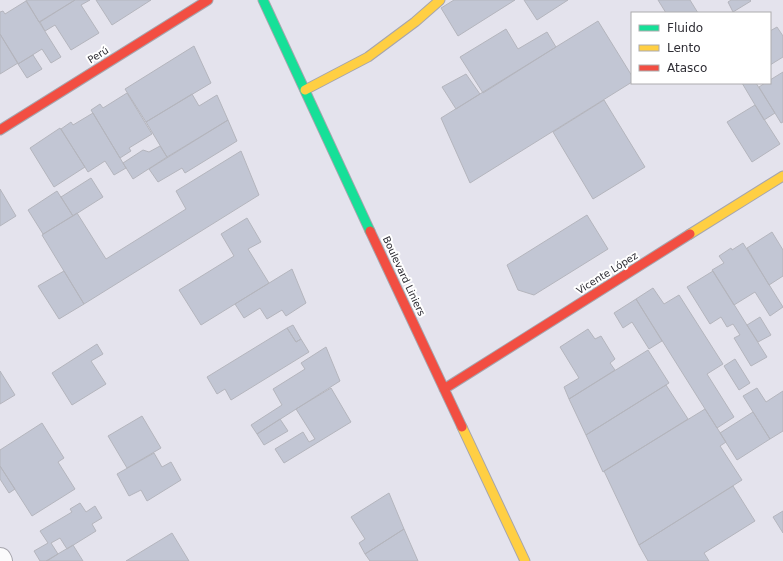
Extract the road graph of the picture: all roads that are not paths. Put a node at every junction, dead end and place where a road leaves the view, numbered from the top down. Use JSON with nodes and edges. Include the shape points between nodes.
{"nodes":[{"id":1,"x":208,"y":0,"type":"edge"},
{"id":2,"x":263,"y":0,"type":"edge"},
{"id":3,"x":440,"y":0,"type":"edge"},
{"id":4,"x":305,"y":90,"type":"junction"},
{"id":5,"x":0,"y":130,"type":"edge"},
{"id":6,"x":783,"y":176,"type":"edge"},
{"id":7,"x":444,"y":389,"type":"junction"},
{"id":8,"x":525,"y":561,"type":"edge"}],
"edges":[{"from":1,"to":5,"type":"street","name":"Perú"},
{"from":2,"to":4,"type":"street","name":"Boulevard Liniers"},
{"from":3,"to":4,"type":"street","via":[[368,57]]},
{"from":4,"to":7,"type":"street","name":"Boulevard Liniers"},
{"from":6,"to":7,"type":"street","name":"Vicente López"},
{"from":7,"to":8,"type":"street","name":"Boulevard Liniers"}]}
